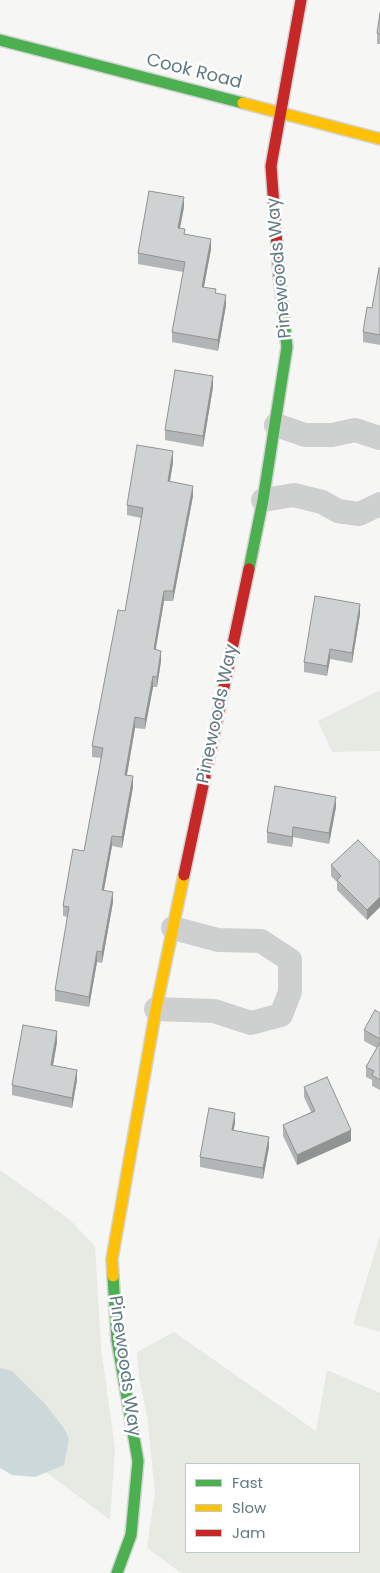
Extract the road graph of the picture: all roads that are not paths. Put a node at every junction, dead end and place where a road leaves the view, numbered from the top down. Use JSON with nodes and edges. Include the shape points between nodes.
{"nodes":[{"id":1,"x":302,"y":0,"type":"edge"},
{"id":2,"x":0,"y":40,"type":"edge"},
{"id":3,"x":281,"y":112,"type":"junction"},
{"id":4,"x":380,"y":138,"type":"edge"},
{"id":5,"x":276,"y":425,"type":"junction"},
{"id":6,"x":380,"y":438,"type":"edge"},
{"id":7,"x":263,"y":500,"type":"junction"},
{"id":8,"x":380,"y":504,"type":"edge"},
{"id":9,"x":173,"y":928,"type":"junction"},
{"id":10,"x":156,"y":1009,"type":"junction"},
{"id":11,"x":117,"y":1573,"type":"edge"}],
"edges":[{"from":1,"to":3,"type":"street","name":"Pinewoods Way"},
{"from":2,"to":3,"type":"street","name":"Cook Road"},
{"from":3,"to":4,"type":"street","name":"Cook Road"},
{"from":3,"to":5,"type":"street","name":"Pinewoods Way","via":[[271,166],[287,347]]},
{"from":5,"to":6,"type":"street","via":[[305,435],[332,435],[355,430]]},
{"from":5,"to":7,"type":"street","name":"Pinewoods Way"},
{"from":7,"to":8,"type":"street","via":[[294,495],[322,502],[338,511],[360,514]]},
{"from":7,"to":9,"type":"street","name":"Pinewoods Way"},
{"from":9,"to":10,"type":"street","name":"Pinewoods Way"},
{"from":9,"to":10,"type":"street","via":[[218,940],[261,940],[290,960],[290,992],[281,1015],[251,1023],[214,1010]]},
{"from":10,"to":11,"type":"street","name":"Pinewoods Way","via":[[112,1259],[117,1340],[138,1461],[131,1535]]}]}
